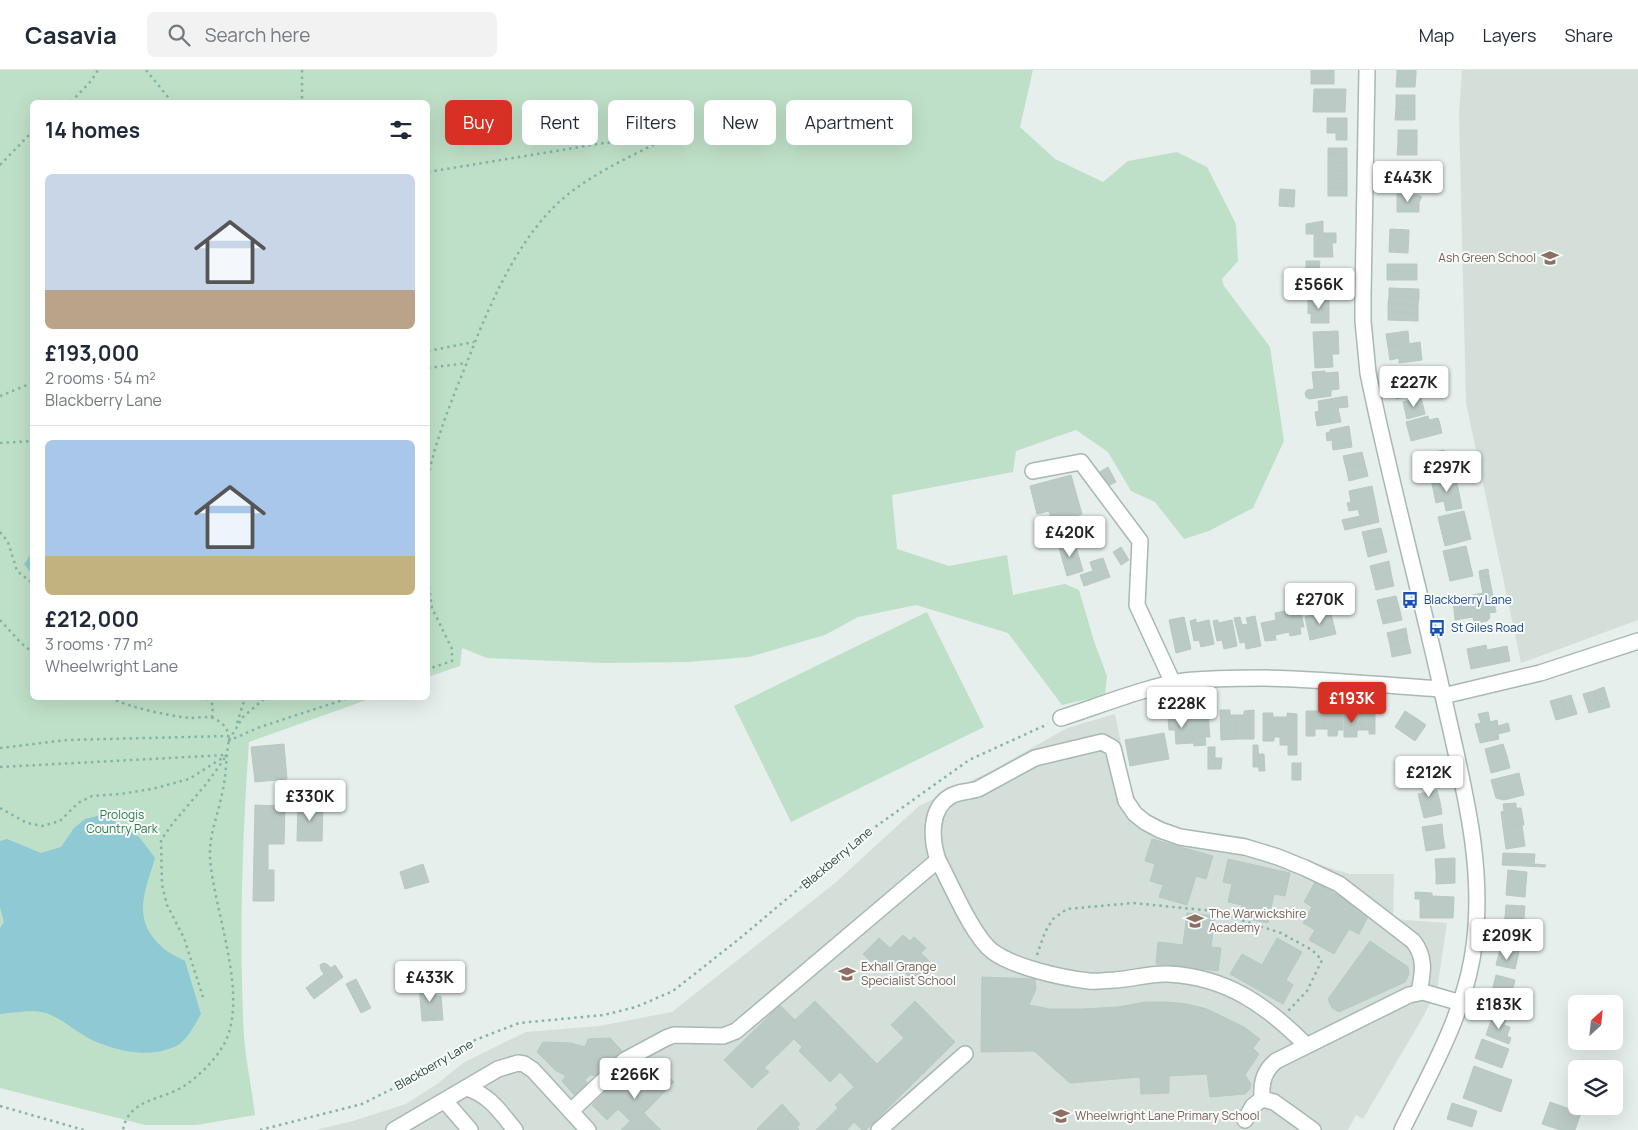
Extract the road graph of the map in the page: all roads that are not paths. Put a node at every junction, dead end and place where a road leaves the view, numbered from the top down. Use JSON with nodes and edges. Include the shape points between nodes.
{"nodes":[{"id":1,"x":1367,"y":70,"type":"edge"},
{"id":2,"x":1033,"y":471,"type":"dead end"},
{"id":3,"x":1638,"y":641,"type":"edge"},
{"id":4,"x":1174,"y":683,"type":"junction"},
{"id":5,"x":1442,"y":692,"type":"junction"},
{"id":6,"x":1061,"y":718,"type":"road end"},
{"id":7,"x":938,"y":860,"type":"junction"},
{"id":8,"x":1419,"y":992,"type":"junction"},
{"id":9,"x":1461,"y":1003,"type":"junction"},
{"id":10,"x":1306,"y":1045,"type":"junction"},
{"id":11,"x":965,"y":1054,"type":"dead end"},
{"id":12,"x":466,"y":1088,"type":"junction"},
{"id":13,"x":1262,"y":1099,"type":"junction"},
{"id":14,"x":445,"y":1101,"type":"junction"},
{"id":15,"x":571,"y":1111,"type":"junction"},
{"id":16,"x":1245,"y":1120,"type":"dead end"},
{"id":17,"x":416,"y":1126,"type":"edge"},
{"id":18,"x":394,"y":1130,"type":"edge"},
{"id":19,"x":470,"y":1130,"type":"edge"},
{"id":20,"x":516,"y":1130,"type":"edge"},
{"id":21,"x":588,"y":1130,"type":"edge"},
{"id":22,"x":879,"y":1130,"type":"edge"},
{"id":23,"x":1313,"y":1130,"type":"edge"},
{"id":24,"x":1402,"y":1130,"type":"edge"}],
"edges":[{"from":1,"to":5,"type":"street","via":[[1365,348],[1375,406]]},
{"from":2,"to":4,"type":"street","via":[[1081,462],[1140,541],[1137,605]]},
{"from":3,"to":5,"type":"street","via":[[1540,673]]},
{"from":4,"to":5,"type":"street","via":[[1226,678],[1279,678],[1361,682]]},
{"from":4,"to":6,"type":"street"},
{"from":5,"to":9,"type":"street","via":[[1467,799],[1476,862],[1475,939]]},
{"from":7,"to":8,"type":"street","via":[[933,846],[933,822],[949,797],[978,789],[1035,758],[1102,742],[1112,748],[1126,801],[1134,814],[1145,822],[1180,837],[1245,847],[1278,857],[1339,884],[1362,900],[1419,948],[1423,964]]},
{"from":7,"to":10,"type":"street","via":[[978,935],[991,950],[1006,960],[1090,981],[1155,974],[1214,982],[1261,1006]]},
{"from":7,"to":15,"type":"street","via":[[736,1031],[723,1036],[674,1035],[666,1038],[626,1060]]},
{"from":8,"to":9,"type":"street"},
{"from":8,"to":10,"type":"street"},
{"from":9,"to":24,"type":"street"},
{"from":10,"to":13,"type":"street","via":[[1270,1066],[1262,1081]]},
{"from":11,"to":22,"type":"street"},
{"from":12,"to":14,"type":"street"},
{"from":12,"to":15,"type":"street","via":[[498,1069],[524,1064]]},
{"from":12,"to":20,"type":"street","via":[[488,1098]]},
{"from":13,"to":16,"type":"street","via":[[1253,1106]]},
{"from":13,"to":23,"type":"street","via":[[1274,1102]]},
{"from":14,"to":17,"type":"street"},
{"from":14,"to":19,"type":"street"},
{"from":15,"to":21,"type":"street"},
{"from":17,"to":18,"type":"street"}]}
